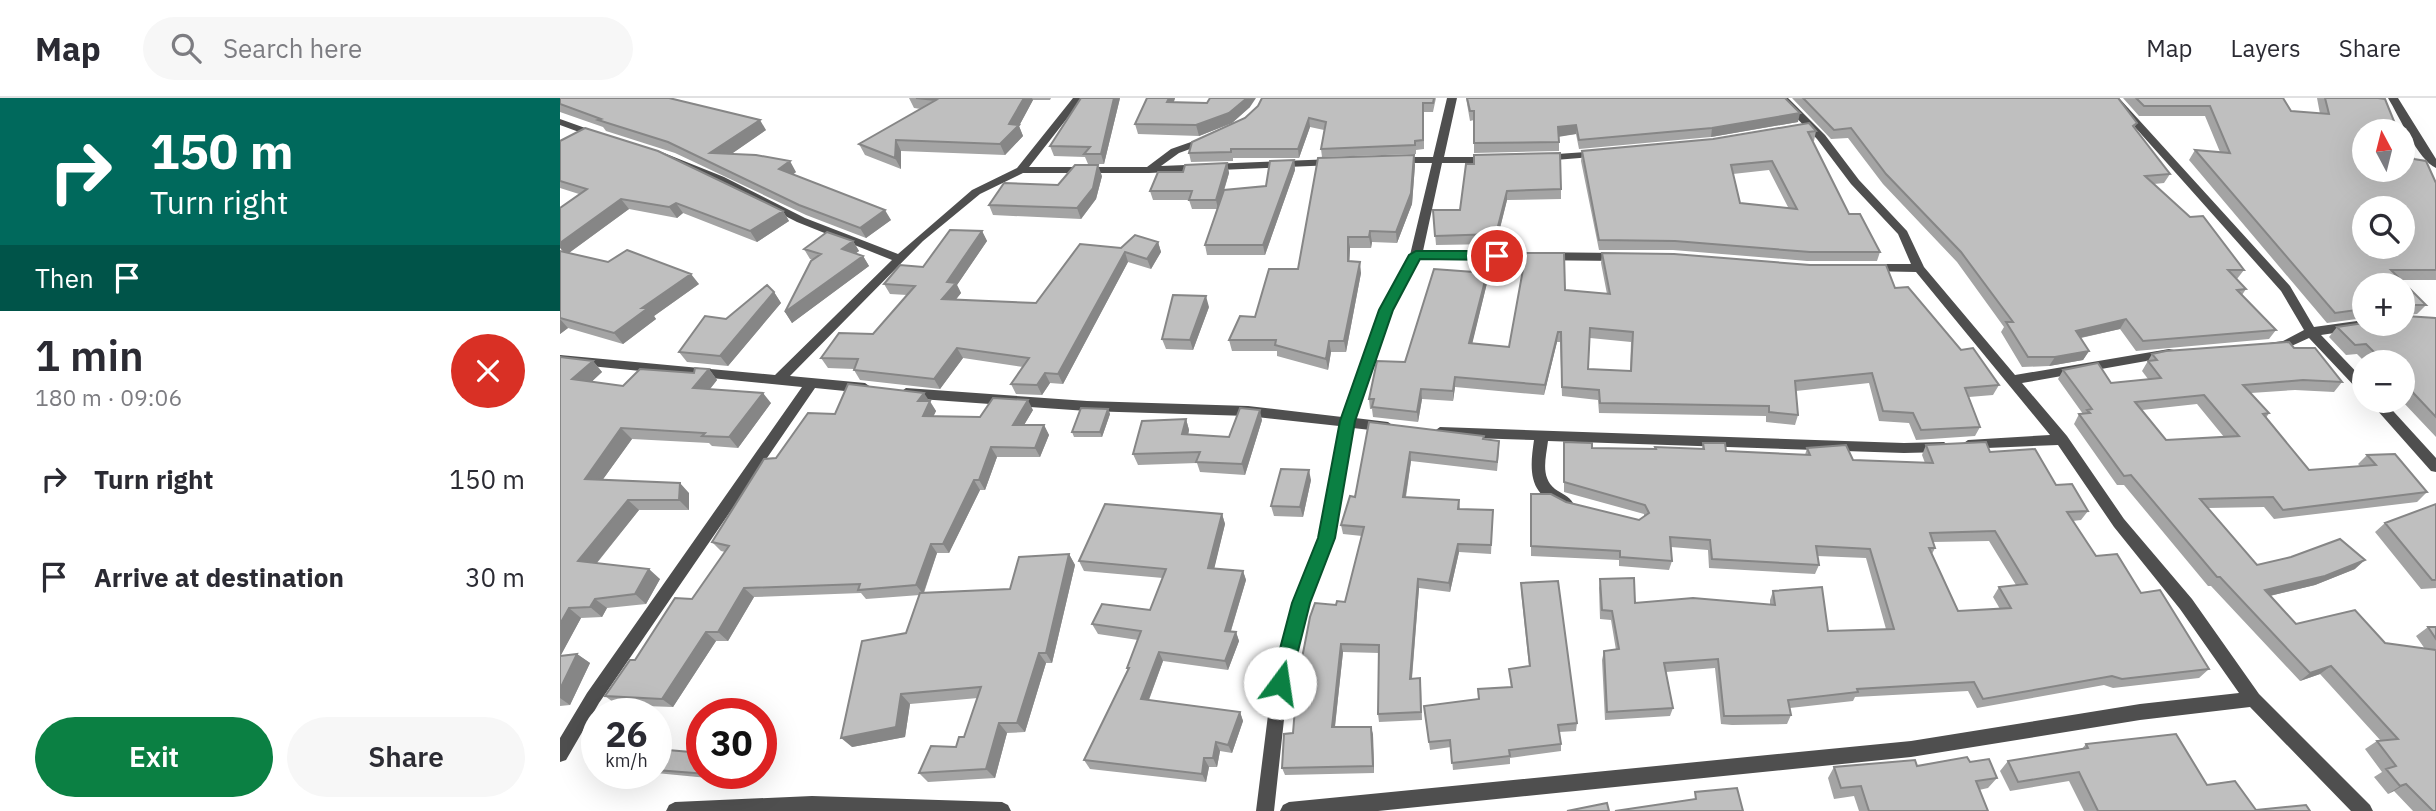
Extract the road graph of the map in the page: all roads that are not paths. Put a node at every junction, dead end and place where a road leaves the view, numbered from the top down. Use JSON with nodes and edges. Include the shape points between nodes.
{"nodes":[{"id":1,"x":1078,"y":98,"type":"edge"},
{"id":2,"x":1452,"y":98,"type":"edge"},
{"id":3,"x":1782,"y":98,"type":"edge"},
{"id":4,"x":2114,"y":98,"type":"edge"},
{"id":5,"x":2393,"y":98,"type":"edge"},
{"id":6,"x":560,"y":122,"type":"edge"},
{"id":7,"x":1219,"y":135,"type":"edge"},
{"id":8,"x":608,"y":139,"type":"edge"},
{"id":9,"x":645,"y":150,"type":"edge"},
{"id":10,"x":1612,"y":154,"type":"edge"},
{"id":11,"x":1440,"y":159,"type":"junction"},
{"id":12,"x":1533,"y":159,"type":"edge"},
{"id":13,"x":1385,"y":160,"type":"edge"},
{"id":14,"x":1506,"y":160,"type":"edge"},
{"id":15,"x":1345,"y":162,"type":"edge"},
{"id":16,"x":2436,"y":165,"type":"edge"},
{"id":17,"x":1021,"y":170,"type":"junction"},
{"id":18,"x":1148,"y":170,"type":"junction"},
{"id":19,"x":1416,"y":255,"type":"junction"},
{"id":20,"x":1632,"y":257,"type":"edge"},
{"id":21,"x":901,"y":259,"type":"junction"},
{"id":22,"x":1855,"y":268,"type":"edge"},
{"id":23,"x":1919,"y":268,"type":"junction"},
{"id":24,"x":2352,"y":326,"type":"edge"},
{"id":25,"x":2311,"y":332,"type":"junction"},
{"id":26,"x":2264,"y":347,"type":"edge"},
{"id":27,"x":2186,"y":351,"type":"edge"},
{"id":28,"x":560,"y":359,"type":"edge"},
{"id":29,"x":2352,"y":375,"type":"edge"},
{"id":30,"x":780,"y":378,"type":"junction"},
{"id":31,"x":2011,"y":380,"type":"junction"},
{"id":32,"x":811,"y":383,"type":"junction"},
{"id":33,"x":2387,"y":413,"type":"edge"},
{"id":34,"x":1347,"y":421,"type":"junction"},
{"id":35,"x":1397,"y":428,"type":"edge"},
{"id":36,"x":1420,"y":430,"type":"edge"},
{"id":37,"x":1542,"y":436,"type":"junction"},
{"id":38,"x":2062,"y":440,"type":"junction"},
{"id":39,"x":2436,"y":467,"type":"edge"},
{"id":40,"x":1578,"y":506,"type":"edge"},
{"id":41,"x":2253,"y":699,"type":"junction"},
{"id":42,"x":560,"y":754,"type":"edge"},
{"id":43,"x":675,"y":811,"type":"edge"},
{"id":44,"x":1002,"y":811,"type":"edge"},
{"id":45,"x":1265,"y":811,"type":"edge"},
{"id":46,"x":1289,"y":811,"type":"edge"},
{"id":47,"x":2364,"y":811,"type":"edge"}],
"edges":[{"from":1,"to":17,"type":"street"},
{"from":2,"to":11,"type":"street"},
{"from":3,"to":23,"type":"street","via":[[1903,233]]},
{"from":4,"to":25,"type":"street","via":[[2286,289]]},
{"from":5,"to":16,"type":"street"},
{"from":6,"to":8,"type":"street"},
{"from":7,"to":18,"type":"street","via":[[1175,151]]},
{"from":9,"to":21,"type":"street","via":[[720,178],[801,220]]},
{"from":10,"to":12,"type":"street"},
{"from":11,"to":13,"type":"street"},
{"from":11,"to":14,"type":"street"},
{"from":11,"to":19,"type":"street"},
{"from":15,"to":18,"type":"street"},
{"from":17,"to":18,"type":"street"},
{"from":17,"to":21,"type":"street","via":[[976,192]]},
{"from":19,"to":20,"type":"street"},
{"from":19,"to":34,"type":"street","via":[[1386,310]]},
{"from":21,"to":30,"type":"street"},
{"from":22,"to":23,"type":"street"},
{"from":23,"to":31,"type":"street"},
{"from":24,"to":25,"type":"street"},
{"from":25,"to":26,"type":"street","via":[[2285,345]]},
{"from":25,"to":29,"type":"street"},
{"from":27,"to":31,"type":"street"},
{"from":28,"to":30,"type":"street"},
{"from":30,"to":32,"type":"street"},
{"from":31,"to":38,"type":"street"},
{"from":32,"to":34,"type":"street","via":[[999,401],[1248,411]]},
{"from":32,"to":42,"type":"street","via":[[593,698]]},
{"from":33,"to":39,"type":"street"},
{"from":34,"to":35,"type":"street"},
{"from":34,"to":45,"type":"street","via":[[1326,538],[1301,603],[1280,683]]},
{"from":36,"to":37,"type":"street"},
{"from":37,"to":38,"type":"street","via":[[1904,448]]},
{"from":37,"to":40,"type":"street","via":[[1537,469],[1545,492]]},
{"from":38,"to":41,"type":"street"},
{"from":41,"to":46,"type":"street","via":[[1911,749]]},
{"from":41,"to":47,"type":"street"},
{"from":43,"to":44,"type":"street","via":[[812,805]]}]}
